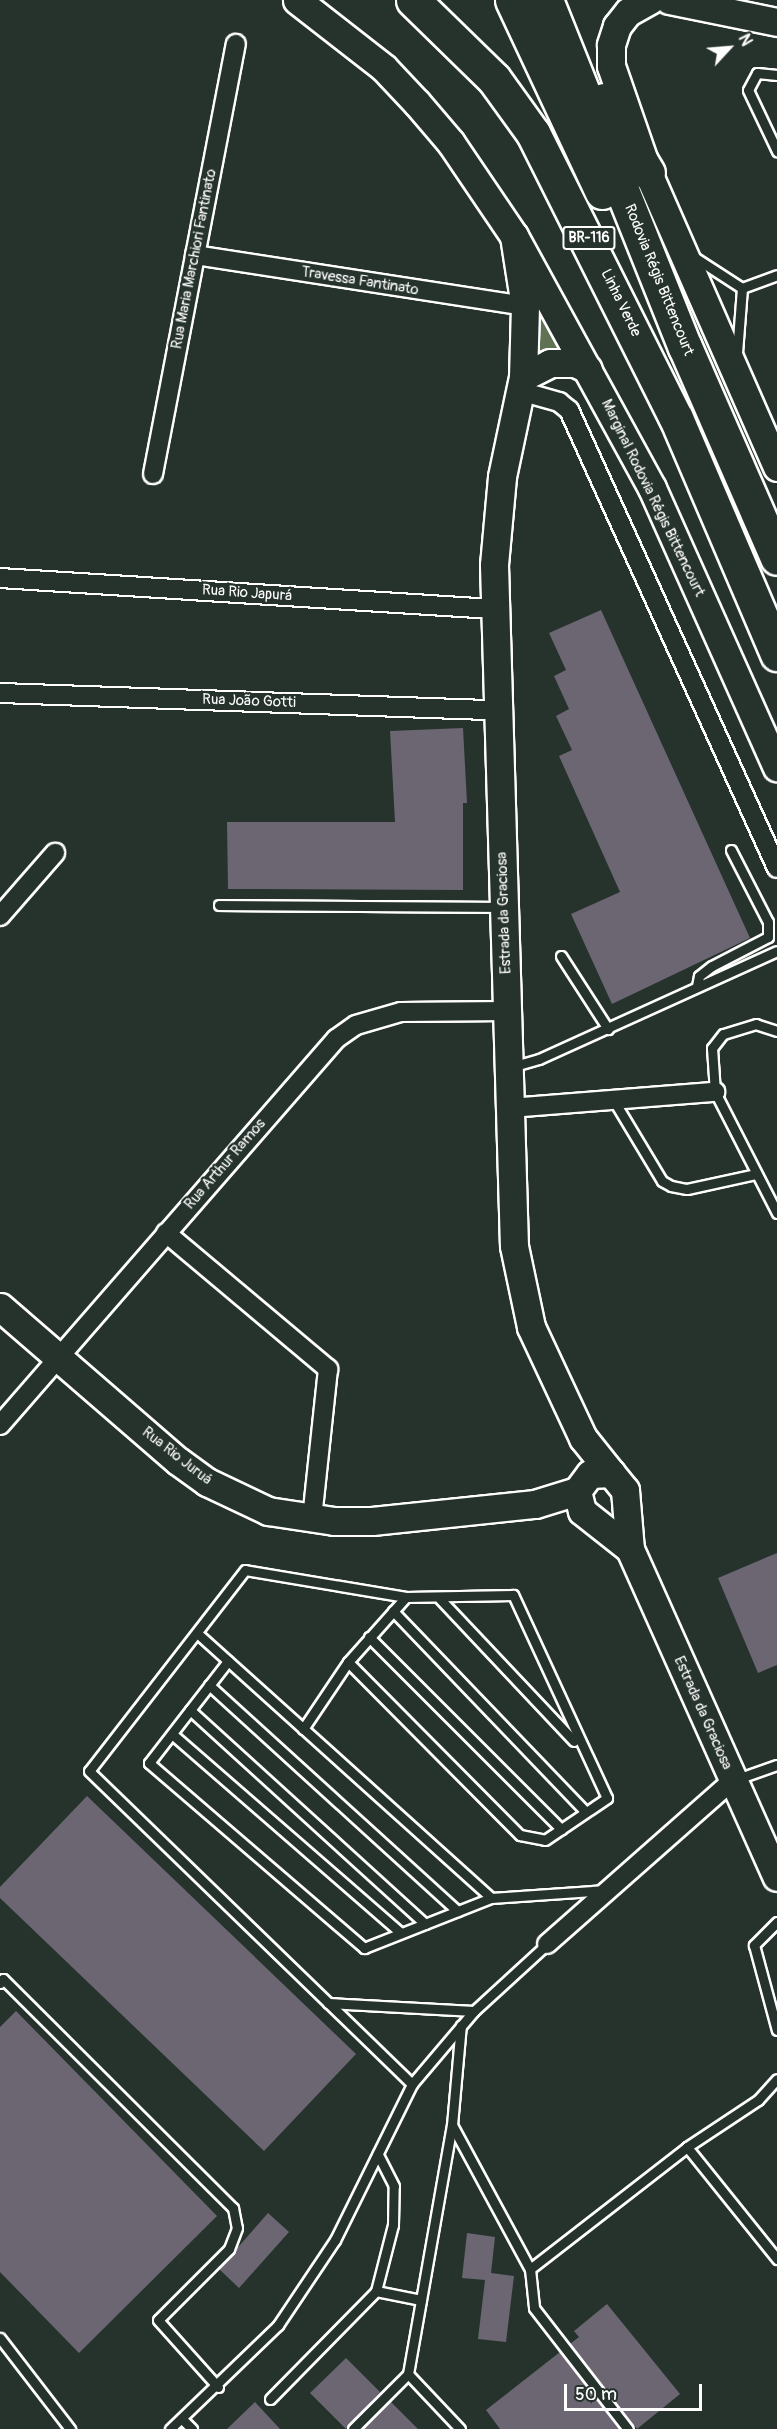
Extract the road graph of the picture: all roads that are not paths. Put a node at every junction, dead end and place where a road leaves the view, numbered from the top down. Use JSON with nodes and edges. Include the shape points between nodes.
{"nodes":[{"id":1,"x":297,"y":0,"type":"edge"},
{"id":2,"x":413,"y":0,"type":"edge"},
{"id":3,"x":512,"y":0,"type":"edge"},
{"id":4,"x":650,"y":0,"type":"edge"},
{"id":5,"x":669,"y":0,"type":"edge"},
{"id":6,"x":551,"y":11,"type":"edge"},
{"id":7,"x":777,"y":22,"type":"edge"},
{"id":8,"x":236,"y":44,"type":"dead end"},
{"id":9,"x":777,"y":75,"type":"edge"},
{"id":10,"x":777,"y":151,"type":"edge"},
{"id":11,"x":648,"y":173,"type":"junction"},
{"id":12,"x":514,"y":236,"type":"junction"},
{"id":13,"x":683,"y":250,"type":"junction"},
{"id":14,"x":195,"y":255,"type":"junction"},
{"id":15,"x":777,"y":275,"type":"edge"},
{"id":16,"x":742,"y":288,"type":"junction"},
{"id":17,"x":525,"y":306,"type":"junction"},
{"id":18,"x":685,"y":347,"type":"junction"},
{"id":19,"x":588,"y":369,"type":"junction"},
{"id":20,"x":735,"y":371,"type":"junction"},
{"id":21,"x":521,"y":384,"type":"junction"},
{"id":22,"x":777,"y":467,"type":"edge"},
{"id":23,"x":153,"y":474,"type":"dead end"},
{"id":24,"x":777,"y":558,"type":"edge"},
{"id":25,"x":0,"y":578,"type":"edge"},
{"id":26,"x":494,"y":609,"type":"junction"},
{"id":27,"x":777,"y":654,"type":"edge"},
{"id":28,"x":0,"y":693,"type":"edge"},
{"id":29,"x":497,"y":710,"type":"junction"},
{"id":30,"x":777,"y":767,"type":"edge"},
{"id":31,"x":731,"y":850,"type":"dead end"},
{"id":32,"x":55,"y":853,"type":"dead end"},
{"id":33,"x":777,"y":868,"type":"edge"},
{"id":34,"x":219,"y":905,"type":"dead end"},
{"id":35,"x":503,"y":907,"type":"junction"},
{"id":36,"x":0,"y":916,"type":"edge"},
{"id":37,"x":777,"y":951,"type":"edge"},
{"id":38,"x":561,"y":956,"type":"dead end"},
{"id":39,"x":697,"y":986,"type":"junction"},
{"id":40,"x":507,"y":1011,"type":"junction"},
{"id":41,"x":608,"y":1029,"type":"junction"},
{"id":42,"x":777,"y":1031,"type":"edge"},
{"id":43,"x":509,"y":1067,"type":"junction"},
{"id":44,"x":715,"y":1092,"type":"junction"},
{"id":45,"x":614,"y":1101,"type":"junction"},
{"id":46,"x":510,"y":1108,"type":"junction"},
{"id":47,"x":756,"y":1174,"type":"junction"},
{"id":48,"x":777,"y":1213,"type":"edge"},
{"id":49,"x":166,"y":1233,"type":"junction"},
{"id":50,"x":0,"y":1307,"type":"edge"},
{"id":51,"x":58,"y":1358,"type":"junction"},
{"id":52,"x":0,"y":1425,"type":"edge"},
{"id":53,"x":583,"y":1438,"type":"junction"},
{"id":54,"x":611,"y":1473,"type":"junction"},
{"id":55,"x":583,"y":1500,"type":"junction"},
{"id":56,"x":625,"y":1501,"type":"junction"},
{"id":57,"x":312,"y":1519,"type":"junction"},
{"id":58,"x":630,"y":1549,"type":"junction"},
{"id":59,"x":406,"y":1597,"type":"junction"},
{"id":60,"x":440,"y":1599,"type":"junction"},
{"id":61,"x":393,"y":1611,"type":"junction"},
{"id":62,"x":197,"y":1633,"type":"junction"},
{"id":63,"x":369,"y":1637,"type":"junction"},
{"id":64,"x":228,"y":1661,"type":"junction"},
{"id":65,"x":348,"y":1662,"type":"junction"},
{"id":66,"x":209,"y":1685,"type":"junction"},
{"id":67,"x":190,"y":1710,"type":"junction"},
{"id":68,"x":303,"y":1729,"type":"junction"},
{"id":69,"x":172,"y":1734,"type":"junction"},
{"id":70,"x":580,"y":1748,"type":"junction"},
{"id":71,"x":777,"y":1765,"type":"edge"},
{"id":72,"x":733,"y":1780,"type":"junction"},
{"id":73,"x":585,"y":1811,"type":"junction"},
{"id":74,"x":561,"y":1829,"type":"junction"},
{"id":75,"x":777,"y":1877,"type":"edge"},
{"id":76,"x":610,"y":1890,"type":"junction"},
{"id":77,"x":491,"y":1898,"type":"junction"},
{"id":78,"x":457,"y":1911,"type":"junction"},
{"id":79,"x":777,"y":1922,"type":"edge"},
{"id":80,"x":424,"y":1924,"type":"junction"},
{"id":81,"x":401,"y":1934,"type":"junction"},
{"id":82,"x":547,"y":1944,"type":"joint"},
{"id":83,"x":0,"y":1983,"type":"edge"},
{"id":84,"x":328,"y":2003,"type":"junction"},
{"id":85,"x":474,"y":2011,"type":"junction"},
{"id":86,"x":461,"y":2025,"type":"junction"},
{"id":87,"x":777,"y":2030,"type":"edge"},
{"id":88,"x":777,"y":2079,"type":"edge"},
{"id":89,"x":412,"y":2084,"type":"junction"},
{"id":90,"x":452,"y":2126,"type":"junction"},
{"id":91,"x":687,"y":2147,"type":"junction"},
{"id":92,"x":378,"y":2154,"type":"junction"},
{"id":93,"x":777,"y":2259,"type":"edge"},
{"id":94,"x":530,"y":2269,"type":"junction"},
{"id":95,"x":376,"y":2291,"type":"junction"},
{"id":96,"x":421,"y":2300,"type":"junction"},
{"id":97,"x":0,"y":2338,"type":"edge"},
{"id":98,"x":408,"y":2374,"type":"junction"},
{"id":99,"x":218,"y":2387,"type":"junction"},
{"id":100,"x":270,"y":2400,"type":"dead end"},
{"id":101,"x":183,"y":2420,"type":"junction"},
{"id":102,"x":70,"y":2429,"type":"edge"},
{"id":103,"x":170,"y":2429,"type":"edge"},
{"id":104,"x":192,"y":2429,"type":"edge"},
{"id":105,"x":353,"y":2429,"type":"edge"},
{"id":106,"x":460,"y":2429,"type":"edge"},
{"id":107,"x":628,"y":2429,"type":"edge"}],
"edges":[{"from":1,"to":12,"type":"main road","name":"Marginal Rodovia Régis Bittencourt","via":[[384,68],[417,103],[451,143]]},
{"from":2,"to":27,"type":"highway","name":"Linha Verde","number":"BR-116","via":[[494,79],[533,133],[628,315]]},
{"from":3,"to":18,"type":"highway","number":"BR-116","via":[[646,282]]},
{"from":4,"to":11,"type":"main road","via":[[628,12],[610,45],[611,66]]},
{"from":5,"to":7,"type":"main road"},
{"from":6,"to":11,"type":"highway"},
{"from":6,"to":18,"type":"highway","name":"Rodovia Régis Bittencourt","number":"BR-116"},
{"from":8,"to":14,"type":"street","name":"Rua Maria Marchiori Fantinato"},
{"from":9,"to":10,"type":"lane","via":[[757,73],[748,90]]},
{"from":11,"to":13,"type":"main road"},
{"from":12,"to":17,"type":"main road","name":"Estrada da Graciosa"},
{"from":12,"to":19,"type":"main road","name":"Marginal Rodovia Régis Bittencourt"},
{"from":13,"to":16,"type":"lane"},
{"from":13,"to":20,"type":"main road"},
{"from":14,"to":17,"type":"street","name":"Travessa Fantinato"},
{"from":14,"to":23,"type":"street","name":"Rua Maria Marchiori Fantinato"},
{"from":15,"to":16,"type":"lane"},
{"from":16,"to":20,"type":"lane"},
{"from":17,"to":21,"type":"main road","name":"Estrada da Graciosa"},
{"from":18,"to":24,"type":"highway","name":"Rodovia Régis Bittencourt","number":"BR-116"},
{"from":19,"to":21,"type":"main road","via":[[575,363],[550,363]]},
{"from":19,"to":30,"type":"main road","name":"Marginal Rodovia Régis Bittencourt","via":[[651,488]]},
{"from":20,"to":22,"type":"main road"},
{"from":21,"to":26,"type":"main road","name":"Estrada da Graciosa","via":[[500,488]]},
{"from":21,"to":33,"type":"street","via":[[569,410]]},
{"from":25,"to":26,"type":"street","name":"Rua Rio Japurá"},
{"from":26,"to":29,"type":"main road","name":"Estrada da Graciosa"},
{"from":28,"to":29,"type":"street","name":"Rua João Gotti"},
{"from":29,"to":35,"type":"main road","name":"Estrada da Graciosa"},
{"from":31,"to":39,"type":"lane","via":[[768,922],[768,937],[712,966],[699,976]]},
{"from":32,"to":36,"type":"street"},
{"from":34,"to":35,"type":"lane"},
{"from":35,"to":40,"type":"main road","name":"Estrada da Graciosa"},
{"from":37,"to":39,"type":"lane"},
{"from":38,"to":41,"type":"lane"},
{"from":39,"to":41,"type":"lane"},
{"from":40,"to":43,"type":"main road","name":"Estrada da Graciosa"},
{"from":40,"to":49,"type":"street","name":"Rua Arthur Ramos","via":[[401,1012],[356,1025],[320,1056]]},
{"from":41,"to":43,"type":"lane"},
{"from":42,"to":44,"type":"lane","via":[[756,1024],[723,1034],[712,1048]]},
{"from":43,"to":46,"type":"main road","name":"Estrada da Graciosa"},
{"from":44,"to":45,"type":"street"},
{"from":44,"to":47,"type":"lane"},
{"from":45,"to":46,"type":"street"},
{"from":45,"to":47,"type":"lane","via":[[662,1181],[671,1186],[687,1189]]},
{"from":46,"to":53,"type":"main road","name":"Estrada da Graciosa","via":[[514,1245],[523,1302]]},
{"from":47,"to":48,"type":"lane"},
{"from":49,"to":51,"type":"street","name":"Rua Arthur Ramos"},
{"from":49,"to":57,"type":"street","via":[[328,1369]]},
{"from":50,"to":51,"type":"main road","name":"Rua Rio Juruá"},
{"from":51,"to":52,"type":"street","name":"Rua Arthur Ramos"},
{"from":51,"to":57,"type":"main road","name":"Rua Rio Juruá","via":[[207,1482],[268,1511]]},
{"from":53,"to":54,"type":"main road","name":"Estrada da Graciosa"},
{"from":53,"to":55,"type":"main road","name":"Estrada da Graciosa"},
{"from":54,"to":55,"type":"main road","via":[[600,1471]]},
{"from":54,"to":56,"type":"main road","name":"Estrada da Graciosa","via":[[620,1480]]},
{"from":55,"to":56,"type":"main road","via":[[612,1518]]},
{"from":55,"to":57,"type":"main road","name":"Rua Rio Juruá","via":[[372,1521]]},
{"from":55,"to":58,"type":"main road","name":"Estrada da Graciosa"},
{"from":56,"to":58,"type":"main road","name":"Estrada da Graciosa"},
{"from":58,"to":72,"type":"main road","name":"Estrada da Graciosa"},
{"from":59,"to":60,"type":"lane"},
{"from":59,"to":61,"type":"lane"},
{"from":59,"to":62,"type":"lane","via":[[245,1570]]},
{"from":60,"to":70,"type":"lane"},
{"from":60,"to":70,"type":"lane","via":[[513,1595]]},
{"from":61,"to":63,"type":"lane"},
{"from":61,"to":73,"type":"lane"},
{"from":62,"to":64,"type":"lane"},
{"from":62,"to":84,"type":"lane","via":[[88,1771]]},
{"from":63,"to":65,"type":"lane"},
{"from":63,"to":74,"type":"lane"},
{"from":64,"to":66,"type":"lane"},
{"from":64,"to":68,"type":"lane"},
{"from":65,"to":68,"type":"lane"},
{"from":65,"to":74,"type":"lane","via":[[520,1835],[545,1840]]},
{"from":66,"to":67,"type":"lane"},
{"from":66,"to":78,"type":"lane"},
{"from":67,"to":69,"type":"lane"},
{"from":67,"to":80,"type":"lane"},
{"from":68,"to":77,"type":"lane"},
{"from":69,"to":81,"type":"lane"},
{"from":69,"to":81,"type":"lane","via":[[149,1763],[364,1948]]},
{"from":70,"to":73,"type":"lane","via":[[607,1798]]},
{"from":71,"to":72,"type":"lane"},
{"from":72,"to":75,"type":"main road","name":"Estrada da Graciosa"},
{"from":72,"to":76,"type":"street"},
{"from":73,"to":74,"type":"lane"},
{"from":76,"to":77,"type":"lane"},
{"from":76,"to":82,"type":"street"},
{"from":77,"to":78,"type":"lane"},
{"from":78,"to":80,"type":"lane"},
{"from":79,"to":87,"type":"lane","via":[[754,1945]]},
{"from":80,"to":81,"type":"lane"},
{"from":82,"to":85,"type":"lane"},
{"from":83,"to":99,"type":"lane","via":[[3,1979],[232,2208],[237,2228],[230,2249],[158,2320]]},
{"from":84,"to":85,"type":"lane"},
{"from":84,"to":89,"type":"lane"},
{"from":85,"to":86,"type":"lane"},
{"from":86,"to":89,"type":"lane"},
{"from":86,"to":90,"type":"lane"},
{"from":88,"to":91,"type":"lane","via":[[758,2100]]},
{"from":89,"to":92,"type":"lane"},
{"from":90,"to":94,"type":"lane"},
{"from":90,"to":96,"type":"lane"},
{"from":91,"to":93,"type":"lane"},
{"from":91,"to":94,"type":"lane"},
{"from":92,"to":95,"type":"lane","via":[[394,2186],[393,2225]]},
{"from":92,"to":99,"type":"lane","via":[[335,2241],[278,2325]]},
{"from":94,"to":107,"type":"lane","via":[[534,2308]]},
{"from":95,"to":96,"type":"lane"},
{"from":95,"to":100,"type":"lane"},
{"from":96,"to":98,"type":"lane"},
{"from":97,"to":102,"type":"lane"},
{"from":98,"to":105,"type":"lane"},
{"from":98,"to":106,"type":"lane"},
{"from":99,"to":101,"type":"lane"},
{"from":101,"to":103,"type":"lane"},
{"from":101,"to":104,"type":"lane"}]}
